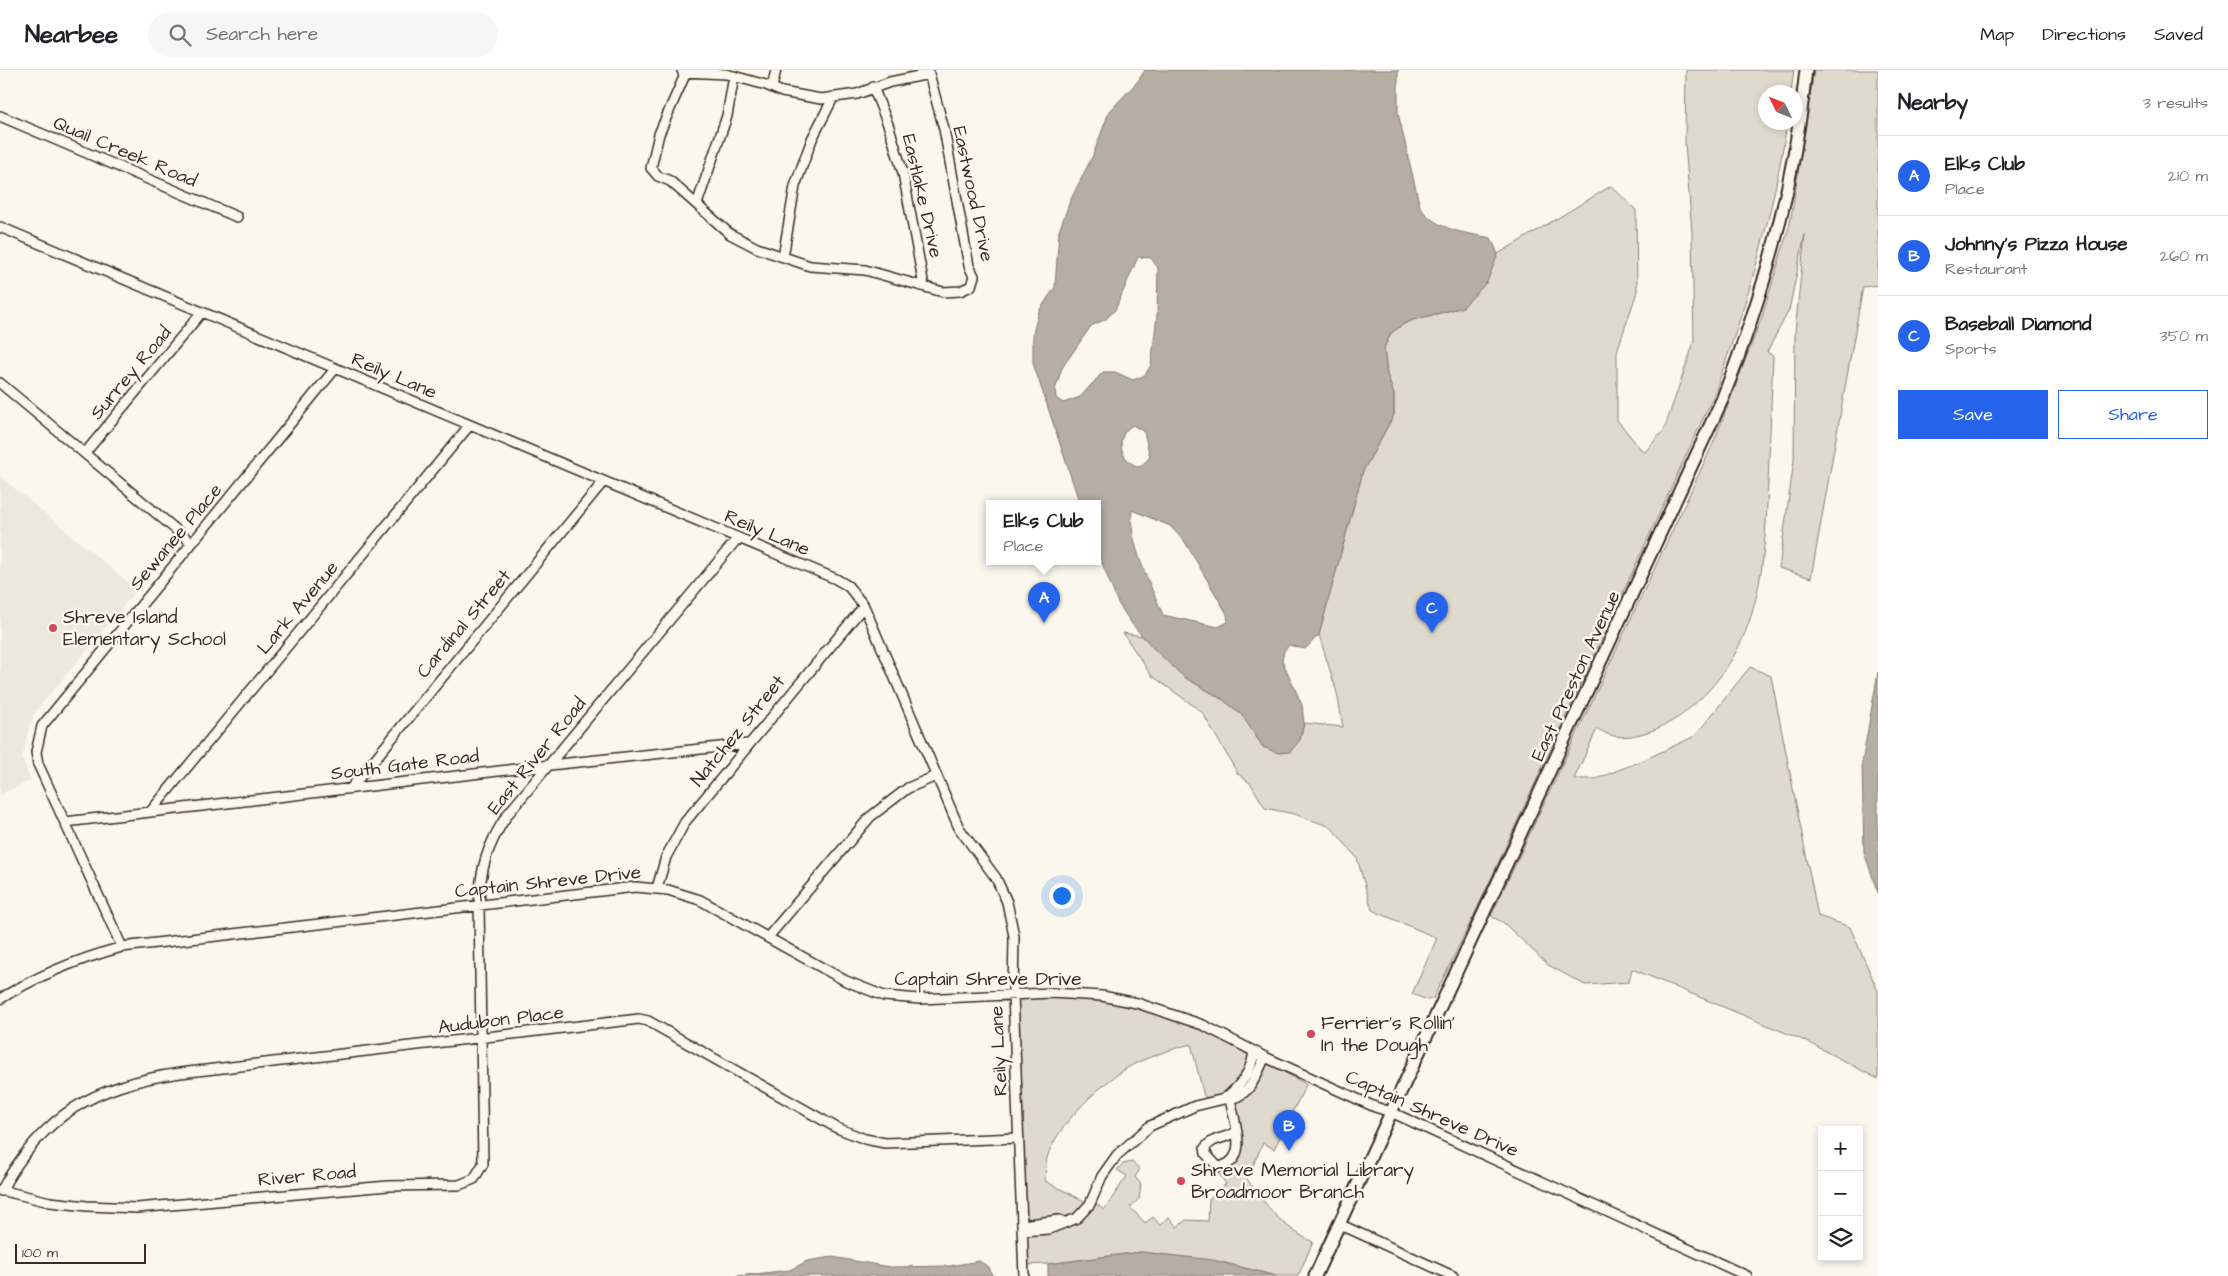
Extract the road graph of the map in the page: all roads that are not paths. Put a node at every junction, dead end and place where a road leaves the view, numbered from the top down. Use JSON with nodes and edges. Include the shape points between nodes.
{"nodes":[{"id":1,"x":776,"y":70,"type":"edge"},
{"id":2,"x":1806,"y":70,"type":"edge"},
{"id":3,"x":682,"y":71,"type":"edge"},
{"id":4,"x":928,"y":72,"type":"edge"},
{"id":5,"x":734,"y":76,"type":"junction"},
{"id":6,"x":772,"y":87,"type":"junction"},
{"id":7,"x":873,"y":87,"type":"junction"},
{"id":8,"x":833,"y":98,"type":"junction"},
{"id":9,"x":0,"y":116,"type":"edge"},
{"id":10,"x":697,"y":204,"type":"junction"},
{"id":11,"x":237,"y":217,"type":"dead end"},
{"id":12,"x":0,"y":227,"type":"edge"},
{"id":13,"x":783,"y":257,"type":"junction"},
{"id":14,"x":924,"y":286,"type":"junction"},
{"id":15,"x":202,"y":312,"type":"junction"},
{"id":16,"x":335,"y":368,"type":"junction"},
{"id":17,"x":0,"y":383,"type":"edge"},
{"id":18,"x":469,"y":426,"type":"junction"},
{"id":19,"x":85,"y":453,"type":"junction"},
{"id":20,"x":603,"y":482,"type":"junction"},
{"id":21,"x":737,"y":539,"type":"junction"},
{"id":22,"x":192,"y":543,"type":"junction"},
{"id":23,"x":864,"y":606,"type":"junction"},
{"id":24,"x":748,"y":744,"type":"junction"},
{"id":25,"x":550,"y":765,"type":"junction"},
{"id":26,"x":936,"y":776,"type":"junction"},
{"id":27,"x":351,"y":788,"type":"junction"},
{"id":28,"x":151,"y":811,"type":"junction"},
{"id":29,"x":65,"y":822,"type":"junction"},
{"id":30,"x":657,"y":888,"type":"junction"},
{"id":31,"x":480,"y":905,"type":"junction"},
{"id":32,"x":768,"y":937,"type":"junction"},
{"id":33,"x":122,"y":947,"type":"junction"},
{"id":34,"x":1012,"y":994,"type":"junction"},
{"id":35,"x":1,"y":996,"type":"edge"},
{"id":36,"x":482,"y":1038,"type":"junction"},
{"id":37,"x":1254,"y":1051,"type":"junction"},
{"id":38,"x":1265,"y":1057,"type":"junction"},
{"id":39,"x":1227,"y":1099,"type":"junction"},
{"id":40,"x":1391,"y":1112,"type":"junction"},
{"id":41,"x":1236,"y":1132,"type":"dead end"},
{"id":42,"x":1019,"y":1138,"type":"junction"},
{"id":43,"x":0,"y":1190,"type":"edge"},
{"id":44,"x":1340,"y":1224,"type":"junction"},
{"id":45,"x":1022,"y":1228,"type":"junction"},
{"id":46,"x":1024,"y":1276,"type":"edge"},
{"id":47,"x":1314,"y":1276,"type":"edge"},
{"id":48,"x":1453,"y":1276,"type":"edge"},
{"id":49,"x":1747,"y":1276,"type":"edge"}],
"edges":[{"from":1,"to":6,"type":"street"},
{"from":2,"to":40,"type":"street","name":"East Preston Avenue","via":[[1782,220],[1751,324],[1722,400]]},
{"from":3,"to":5,"type":"street"},
{"from":3,"to":10,"type":"street","name":"Eastwood Drive","via":[[684,77],[659,134],[651,168]]},
{"from":4,"to":7,"type":"street"},
{"from":4,"to":14,"type":"street","name":"Eastwood Drive","via":[[944,129],[974,279],[967,288],[952,293]]},
{"from":5,"to":6,"type":"street"},
{"from":5,"to":10,"type":"street","via":[[727,116]]},
{"from":6,"to":8,"type":"street","via":[[811,98]]},
{"from":7,"to":8,"type":"street","via":[[857,94]]},
{"from":7,"to":14,"type":"street","name":"Eastlake Drive","via":[[903,173]]},
{"from":8,"to":13,"type":"street","via":[[812,139],[795,186]]},
{"from":9,"to":11,"type":"street","name":"Quail Creek Road"},
{"from":10,"to":13,"type":"street","name":"Eastwood Drive","via":[[730,234]]},
{"from":12,"to":15,"type":"street","name":"Reily Lane"},
{"from":13,"to":14,"type":"street","name":"Eastwood Drive","via":[[810,266],[865,270]]},
{"from":15,"to":16,"type":"street","name":"Reily Lane"},
{"from":15,"to":19,"type":"street","name":"Surrey Road"},
{"from":16,"to":18,"type":"street","name":"Reily Lane"},
{"from":16,"to":22,"type":"street","name":"Sewanee Place"},
{"from":17,"to":19,"type":"street"},
{"from":18,"to":20,"type":"street","name":"Reily Lane"},
{"from":18,"to":28,"type":"street","name":"Lark Avenue"},
{"from":19,"to":22,"type":"street"},
{"from":20,"to":21,"type":"street","name":"Reily Lane"},
{"from":20,"to":27,"type":"street","name":"Cardinal Street"},
{"from":21,"to":23,"type":"street","name":"Reily Lane","via":[[836,579],[853,591]]},
{"from":21,"to":25,"type":"street","name":"East River Road"},
{"from":22,"to":29,"type":"street","name":"Sewanee Place","via":[[42,726],[37,758]]},
{"from":23,"to":24,"type":"street","name":"Natchez Street"},
{"from":23,"to":26,"type":"street","name":"Reily Lane"},
{"from":24,"to":25,"type":"street","name":"South Gate Road"},
{"from":24,"to":30,"type":"street","name":"Natchez Street","via":[[676,836]]},
{"from":25,"to":27,"type":"street","name":"South Gate Road"},
{"from":25,"to":31,"type":"street","name":"East River Road","via":[[495,833],[481,872]]},
{"from":26,"to":32,"type":"street","via":[[908,788],[870,817]]},
{"from":26,"to":34,"type":"street","name":"Reily Lane","via":[[959,828],[996,878],[1007,902],[1014,936]]},
{"from":27,"to":28,"type":"street","name":"South Gate Road"},
{"from":28,"to":29,"type":"street","name":"South Gate Road"},
{"from":29,"to":33,"type":"street","name":"Sewanee Place"},
{"from":30,"to":31,"type":"street","name":"Captain Shreve Drive","via":[[635,887]]},
{"from":30,"to":32,"type":"street","name":"Captain Shreve Drive","via":[[700,900]]},
{"from":31,"to":33,"type":"street","name":"Captain Shreve Drive"},
{"from":31,"to":36,"type":"street","name":"East River Road"},
{"from":32,"to":34,"type":"street","name":"Captain Shreve Drive","via":[[846,981],[884,996],[920,999]]},
{"from":33,"to":35,"type":"street","name":"Captain Shreve Drive","via":[[65,965]]},
{"from":34,"to":37,"type":"street","name":"Captain Shreve Drive","via":[[1102,996],[1137,1003],[1203,1025]]},
{"from":34,"to":42,"type":"street","name":"Reily Lane"},
{"from":36,"to":42,"type":"street","name":"Audubon Place","via":[[643,1019],[837,1128],[864,1139],[912,1143]]},
{"from":36,"to":43,"type":"street","name":"Audubon Place","via":[[180,1073],[129,1083],[89,1099],[49,1126],[20,1158]]},
{"from":36,"to":43,"type":"street","name":"River Road","via":[[483,1164],[474,1179],[467,1183],[369,1187],[138,1208],[50,1202]]},
{"from":37,"to":38,"type":"street","name":"Captain Shreve Drive"},
{"from":37,"to":39,"type":"street","via":[[1250,1069]]},
{"from":38,"to":39,"type":"street","via":[[1251,1085],[1238,1098]]},
{"from":38,"to":40,"type":"street","name":"Captain Shreve Drive"},
{"from":39,"to":41,"type":"street"},
{"from":39,"to":45,"type":"street","via":[[1195,1106],[1150,1126],[1117,1155],[1102,1176],[1090,1204],[1077,1218],[1048,1229]]},
{"from":40,"to":44,"type":"street","name":"East Preston Avenue"},
{"from":40,"to":49,"type":"street","name":"Captain Shreve Drive"},
{"from":42,"to":45,"type":"street","name":"Reily Lane"},
{"from":44,"to":47,"type":"street","name":"East Preston Avenue"},
{"from":44,"to":48,"type":"street"},
{"from":45,"to":46,"type":"street","name":"Reily Lane"}]}
